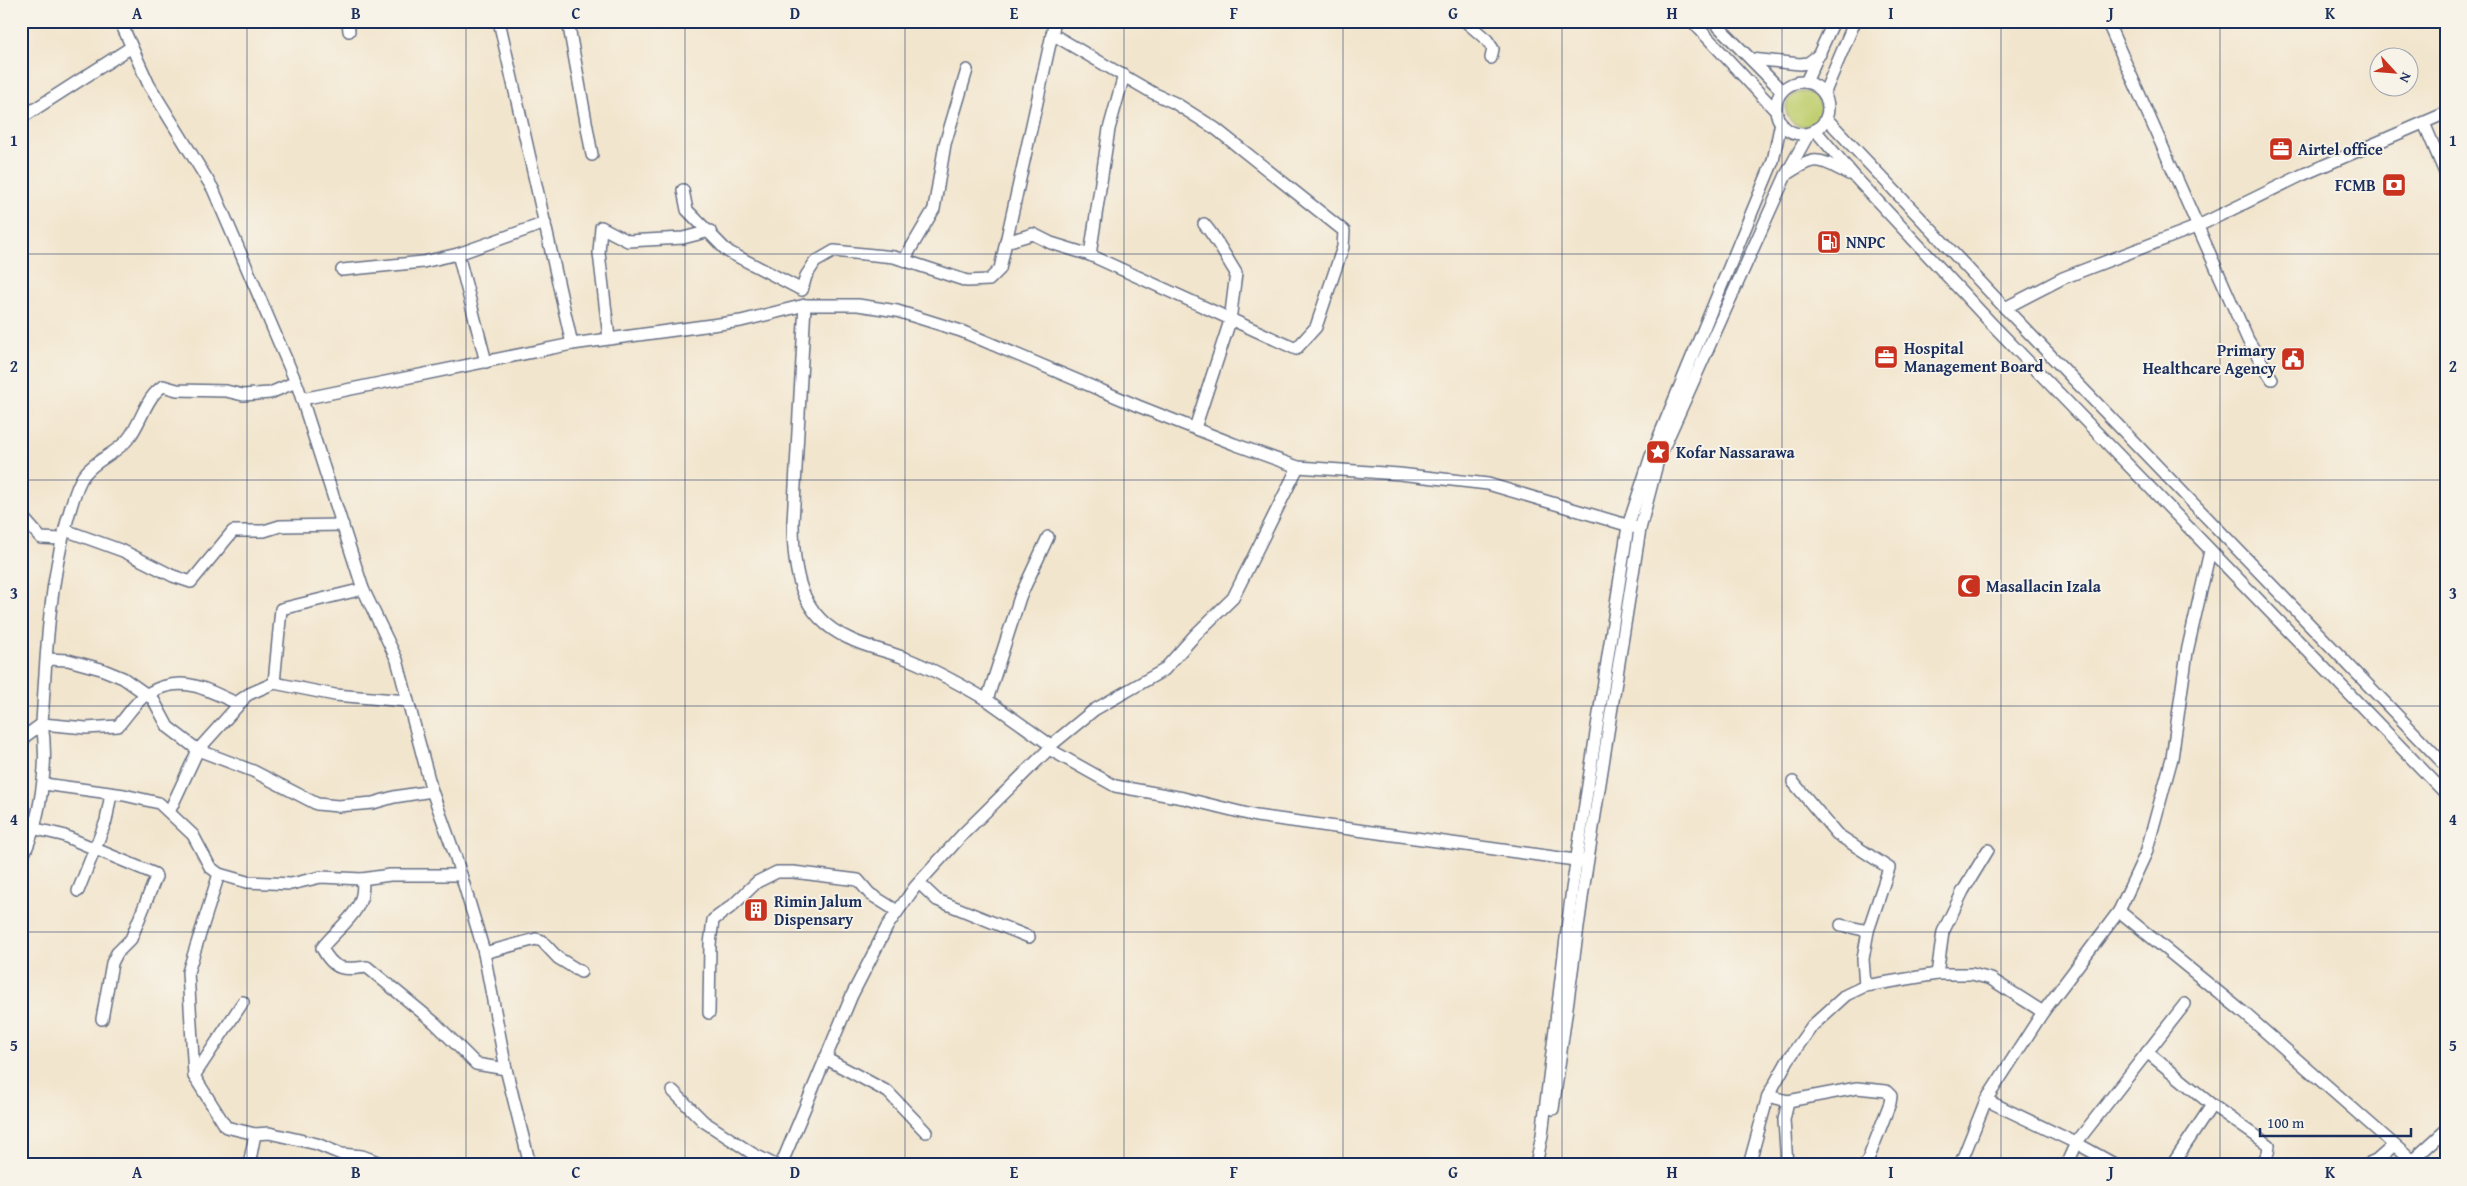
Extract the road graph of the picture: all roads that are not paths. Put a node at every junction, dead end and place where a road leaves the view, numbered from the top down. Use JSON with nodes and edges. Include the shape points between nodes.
{"nodes":[{"id":1,"x":120,"y":21,"type":"edge"},
{"id":2,"x":499,"y":21,"type":"edge"},
{"id":3,"x":568,"y":21,"type":"edge"},
{"id":4,"x":1055,"y":21,"type":"edge"},
{"id":5,"x":1465,"y":21,"type":"edge"},
{"id":6,"x":1692,"y":21,"type":"edge"},
{"id":7,"x":1713,"y":21,"type":"edge"},
{"id":8,"x":1834,"y":21,"type":"edge"},
{"id":9,"x":1855,"y":21,"type":"edge"},
{"id":10,"x":2107,"y":21,"type":"edge"},
{"id":11,"x":1052,"y":34,"type":"junction"},
{"id":12,"x":130,"y":48,"type":"junction"},
{"id":13,"x":1820,"y":54,"type":"junction"},
{"id":14,"x":1491,"y":58,"type":"dead end"},
{"id":15,"x":1751,"y":59,"type":"junction"},
{"id":16,"x":967,"y":70,"type":"dead end"},
{"id":17,"x":1124,"y":75,"type":"junction"},
{"id":18,"x":1806,"y":82,"type":"junction"},
{"id":19,"x":1782,"y":91,"type":"junction"},
{"id":20,"x":1824,"y":94,"type":"junction"},
{"id":21,"x":1776,"y":111,"type":"junction"},
{"id":22,"x":2446,"y":113,"type":"edge"},
{"id":23,"x":21,"y":118,"type":"edge"},
{"id":24,"x":1826,"y":118,"type":"junction"},
{"id":25,"x":1780,"y":122,"type":"junction"},
{"id":26,"x":2424,"y":122,"type":"junction"},
{"id":27,"x":1812,"y":132,"type":"junction"},
{"id":28,"x":592,"y":155,"type":"dead end"},
{"id":29,"x":1786,"y":175,"type":"junction"},
{"id":30,"x":2446,"y":175,"type":"edge"},
{"id":31,"x":1856,"y":178,"type":"junction"},
{"id":32,"x":683,"y":190,"type":"dead end"},
{"id":33,"x":545,"y":223,"type":"junction"},
{"id":34,"x":1204,"y":224,"type":"dead end"},
{"id":35,"x":2196,"y":227,"type":"junction"},
{"id":36,"x":710,"y":231,"type":"junction"},
{"id":37,"x":1006,"y":242,"type":"junction"},
{"id":38,"x":458,"y":254,"type":"junction"},
{"id":39,"x":1090,"y":255,"type":"junction"},
{"id":40,"x":904,"y":260,"type":"junction"},
{"id":41,"x":342,"y":270,"type":"dead end"},
{"id":42,"x":805,"y":305,"type":"junction"},
{"id":43,"x":2005,"y":308,"type":"junction"},
{"id":44,"x":1230,"y":321,"type":"junction"},
{"id":45,"x":608,"y":338,"type":"junction"},
{"id":46,"x":572,"y":344,"type":"junction"},
{"id":47,"x":486,"y":362,"type":"junction"},
{"id":48,"x":2272,"y":379,"type":"dead end"},
{"id":49,"x":296,"y":382,"type":"junction"},
{"id":50,"x":302,"y":399,"type":"junction"},
{"id":51,"x":1195,"y":428,"type":"junction"},
{"id":52,"x":1298,"y":467,"type":"junction"},
{"id":53,"x":21,"y":515,"type":"edge"},
{"id":54,"x":342,"y":525,"type":"junction"},
{"id":55,"x":1628,"y":526,"type":"junction"},
{"id":56,"x":1640,"y":529,"type":"junction"},
{"id":57,"x":64,"y":534,"type":"junction"},
{"id":58,"x":1048,"y":537,"type":"dead end"},
{"id":59,"x":2210,"y":551,"type":"junction"},
{"id":60,"x":363,"y":589,"type":"junction"},
{"id":61,"x":47,"y":659,"type":"junction"},
{"id":62,"x":274,"y":683,"type":"junction"},
{"id":63,"x":249,"y":694,"type":"junction"},
{"id":64,"x":147,"y":695,"type":"junction"},
{"id":65,"x":987,"y":700,"type":"junction"},
{"id":66,"x":407,"y":701,"type":"junction"},
{"id":67,"x":42,"y":724,"type":"junction"},
{"id":68,"x":23,"y":737,"type":"edge"},
{"id":69,"x":1050,"y":748,"type":"junction"},
{"id":70,"x":21,"y":749,"type":"edge"},
{"id":71,"x":198,"y":750,"type":"junction"},
{"id":72,"x":2446,"y":766,"type":"edge"},
{"id":73,"x":1793,"y":782,"type":"dead end"},
{"id":74,"x":44,"y":784,"type":"junction"},
{"id":75,"x":432,"y":792,"type":"junction"},
{"id":76,"x":111,"y":794,"type":"junction"},
{"id":77,"x":2446,"y":794,"type":"edge"},
{"id":78,"x":170,"y":810,"type":"junction"},
{"id":79,"x":32,"y":828,"type":"junction"},
{"id":80,"x":96,"y":848,"type":"junction"},
{"id":81,"x":1988,"y":850,"type":"dead end"},
{"id":82,"x":21,"y":860,"type":"edge"},
{"id":83,"x":1582,"y":861,"type":"junction"},
{"id":84,"x":219,"y":874,"type":"junction"},
{"id":85,"x":461,"y":875,"type":"junction"},
{"id":86,"x":362,"y":879,"type":"junction"},
{"id":87,"x":919,"y":883,"type":"junction"},
{"id":88,"x":78,"y":891,"type":"dead end"},
{"id":89,"x":897,"y":911,"type":"junction"},
{"id":90,"x":2119,"y":911,"type":"junction"},
{"id":91,"x":1841,"y":925,"type":"dead end"},
{"id":92,"x":1868,"y":931,"type":"junction"},
{"id":93,"x":1030,"y":937,"type":"dead end"},
{"id":94,"x":484,"y":953,"type":"junction"},
{"id":95,"x":581,"y":972,"type":"dead end"},
{"id":96,"x":1937,"y":974,"type":"junction"},
{"id":97,"x":1865,"y":986,"type":"junction"},
{"id":98,"x":243,"y":1002,"type":"dead end"},
{"id":99,"x":2185,"y":1004,"type":"dead end"},
{"id":100,"x":2043,"y":1012,"type":"junction"},
{"id":101,"x":708,"y":1013,"type":"dead end"},
{"id":102,"x":102,"y":1019,"type":"dead end"},
{"id":103,"x":2147,"y":1052,"type":"junction"},
{"id":104,"x":824,"y":1058,"type":"junction"},
{"id":105,"x":506,"y":1070,"type":"junction"},
{"id":106,"x":194,"y":1076,"type":"junction"},
{"id":107,"x":673,"y":1090,"type":"dead end"},
{"id":108,"x":1768,"y":1096,"type":"junction"},
{"id":109,"x":1986,"y":1100,"type":"junction"},
{"id":110,"x":1788,"y":1101,"type":"junction"},
{"id":111,"x":2212,"y":1105,"type":"junction"},
{"id":112,"x":2446,"y":1130,"type":"edge"},
{"id":113,"x":926,"y":1132,"type":"dead end"},
{"id":114,"x":255,"y":1134,"type":"junction"},
{"id":115,"x":2076,"y":1143,"type":"junction"},
{"id":116,"x":2393,"y":1146,"type":"junction"},
{"id":117,"x":2415,"y":1163,"type":"edge"},
{"id":118,"x":249,"y":1165,"type":"edge"},
{"id":119,"x":386,"y":1165,"type":"edge"},
{"id":120,"x":530,"y":1165,"type":"edge"},
{"id":121,"x":775,"y":1165,"type":"edge"},
{"id":122,"x":781,"y":1165,"type":"edge"},
{"id":123,"x":1536,"y":1165,"type":"edge"},
{"id":124,"x":1543,"y":1165,"type":"edge"},
{"id":125,"x":1749,"y":1165,"type":"edge"},
{"id":126,"x":1786,"y":1165,"type":"edge"},
{"id":127,"x":1866,"y":1165,"type":"edge"},
{"id":128,"x":1960,"y":1165,"type":"edge"},
{"id":129,"x":2066,"y":1165,"type":"edge"},
{"id":130,"x":2116,"y":1165,"type":"edge"},
{"id":131,"x":2172,"y":1165,"type":"edge"},
{"id":132,"x":2261,"y":1165,"type":"edge"},
{"id":133,"x":2367,"y":1165,"type":"edge"}],
"edges":[{"from":1,"to":12,"type":"street"},
{"from":2,"to":33,"type":"street"},
{"from":3,"to":28,"type":"street"},
{"from":4,"to":11,"type":"street"},
{"from":5,"to":14,"type":"street","via":[[1494,49]]},
{"from":6,"to":21,"type":"street"},
{"from":7,"to":15,"type":"street"},
{"from":8,"to":13,"type":"street"},
{"from":9,"to":20,"type":"street"},
{"from":10,"to":35,"type":"street"},
{"from":11,"to":17,"type":"street"},
{"from":11,"to":37,"type":"street"},
{"from":12,"to":23,"type":"street"},
{"from":12,"to":49,"type":"street","via":[[213,189]]},
{"from":13,"to":15,"type":"street","via":[[1800,64]]},
{"from":13,"to":18,"type":"street"},
{"from":15,"to":19,"type":"street"},
{"from":16,"to":40,"type":"street","via":[[946,144],[934,209]]},
{"from":17,"to":39,"type":"street","via":[[1109,129]]},
{"from":17,"to":44,"type":"street","via":[[1216,129],[1344,231],[1343,247],[1316,327],[1296,349]]},
{"from":18,"to":19,"type":"street","via":[[1798,82]]},
{"from":18,"to":20,"type":"street"},
{"from":19,"to":21,"type":"street"},
{"from":20,"to":24,"type":"street","via":[[1828,106]]},
{"from":21,"to":25,"type":"street"},
{"from":22,"to":26,"type":"street"},
{"from":24,"to":27,"type":"street"},
{"from":24,"to":43,"type":"street"},
{"from":25,"to":27,"type":"street","via":[[1793,132]]},
{"from":25,"to":55,"type":"street","via":[[1773,161],[1651,456]]},
{"from":26,"to":30,"type":"street"},
{"from":26,"to":35,"type":"street","via":[[2302,175]]},
{"from":27,"to":29,"type":"street"},
{"from":27,"to":31,"type":"street"},
{"from":29,"to":31,"type":"street","via":[[1807,161],[1818,160]]},
{"from":29,"to":56,"type":"street","via":[[1658,460]]},
{"from":31,"to":59,"type":"street"},
{"from":32,"to":36,"type":"street","via":[[687,210]]},
{"from":33,"to":38,"type":"street"},
{"from":33,"to":46,"type":"street"},
{"from":34,"to":44,"type":"street","via":[[1216,237],[1236,273]]},
{"from":35,"to":43,"type":"street","via":[[2063,278]]},
{"from":35,"to":48,"type":"street","via":[[2248,340]]},
{"from":36,"to":40,"type":"street","via":[[727,251],[802,290],[815,262],[834,251]]},
{"from":36,"to":45,"type":"street","via":[[683,238],[628,241],[601,226],[599,253]]},
{"from":37,"to":39,"type":"street","via":[[1033,234]]},
{"from":37,"to":40,"type":"street","via":[[1000,269],[988,280],[968,281]]},
{"from":38,"to":41,"type":"street","via":[[423,262]]},
{"from":38,"to":47,"type":"street"},
{"from":39,"to":44,"type":"street"},
{"from":42,"to":45,"type":"street","via":[[741,321]]},
{"from":42,"to":51,"type":"street","via":[[858,305],[923,318]]},
{"from":42,"to":65,"type":"street","via":[[792,522],[793,557],[805,598],[819,618],[847,638],[931,669]]},
{"from":43,"to":72,"type":"street"},
{"from":44,"to":51,"type":"street"},
{"from":45,"to":46,"type":"street"},
{"from":46,"to":47,"type":"street"},
{"from":47,"to":50,"type":"street"},
{"from":49,"to":50,"type":"street"},
{"from":49,"to":57,"type":"street","via":[[270,393],[243,395],[163,386],[152,393],[140,421],[127,440],[83,476]]},
{"from":50,"to":54,"type":"street"},
{"from":51,"to":52,"type":"street"},
{"from":52,"to":55,"type":"street","via":[[1488,484]]},
{"from":52,"to":69,"type":"street","via":[[1233,598],[1164,670],[1094,710]]},
{"from":53,"to":57,"type":"street","via":[[42,538]]},
{"from":54,"to":57,"type":"street","via":[[233,531],[191,582],[123,551]]},
{"from":54,"to":60,"type":"street"},
{"from":55,"to":56,"type":"street"},
{"from":55,"to":83,"type":"street"},
{"from":56,"to":83,"type":"street"},
{"from":57,"to":61,"type":"street","via":[[50,604]]},
{"from":58,"to":65,"type":"street","via":[[1020,597]]},
{"from":59,"to":77,"type":"street"},
{"from":59,"to":90,"type":"street","via":[[2187,652],[2172,758],[2146,854]]},
{"from":60,"to":62,"type":"street","via":[[281,609]]},
{"from":60,"to":66,"type":"street","via":[[397,660]]},
{"from":61,"to":64,"type":"street","via":[[68,660],[101,669],[123,678]]},
{"from":61,"to":67,"type":"street"},
{"from":62,"to":63,"type":"street"},
{"from":62,"to":66,"type":"street","via":[[335,695]]},
{"from":63,"to":64,"type":"street","via":[[236,703],[203,688],[178,682]]},
{"from":63,"to":71,"type":"street"},
{"from":64,"to":67,"type":"street","via":[[118,726],[86,728]]},
{"from":64,"to":71,"type":"street","via":[[153,699],[168,727]]},
{"from":65,"to":69,"type":"street"},
{"from":66,"to":75,"type":"street"},
{"from":67,"to":68,"type":"street"},
{"from":67,"to":74,"type":"street"},
{"from":68,"to":70,"type":"street"},
{"from":69,"to":83,"type":"street","via":[[1115,786],[1256,816]]},
{"from":69,"to":87,"type":"street","via":[[963,834]]},
{"from":71,"to":75,"type":"street","via":[[253,771],[317,804],[373,803]]},
{"from":71,"to":78,"type":"street"},
{"from":73,"to":92,"type":"street","via":[[1837,834],[1889,868]]},
{"from":74,"to":76,"type":"street"},
{"from":74,"to":79,"type":"street"},
{"from":75,"to":85,"type":"street"},
{"from":76,"to":78,"type":"street","via":[[159,803]]},
{"from":76,"to":80,"type":"street"},
{"from":78,"to":84,"type":"street","via":[[193,835],[210,867]]},
{"from":79,"to":80,"type":"street"},
{"from":79,"to":82,"type":"street"},
{"from":80,"to":88,"type":"street"},
{"from":80,"to":102,"type":"street","via":[[156,877],[131,939],[112,962]]},
{"from":81,"to":96,"type":"street","via":[[1943,932]]},
{"from":83,"to":123,"type":"street"},
{"from":83,"to":124,"type":"street"},
{"from":84,"to":86,"type":"street","via":[[247,882],[290,884],[321,877]]},
{"from":84,"to":106,"type":"street","via":[[188,972]]},
{"from":85,"to":86,"type":"street"},
{"from":85,"to":94,"type":"street"},
{"from":86,"to":105,"type":"street","via":[[361,903],[322,948],[328,961],[344,970],[367,967],[435,1023],[476,1064]]},
{"from":87,"to":89,"type":"street"},
{"from":87,"to":93,"type":"street","via":[[937,900]]},
{"from":89,"to":101,"type":"street","via":[[870,894],[858,880],[777,872],[757,882],[713,920]]},
{"from":89,"to":104,"type":"street","via":[[852,995]]},
{"from":90,"to":100,"type":"street"},
{"from":90,"to":116,"type":"street","via":[[2244,1013]]},
{"from":91,"to":92,"type":"street"},
{"from":92,"to":97,"type":"street","via":[[1862,959]]},
{"from":94,"to":95,"type":"street","via":[[536,939]]},
{"from":94,"to":105,"type":"street"},
{"from":96,"to":97,"type":"street"},
{"from":96,"to":100,"type":"street","via":[[1972,974],[1991,978]]},
{"from":97,"to":108,"type":"street","via":[[1846,995],[1812,1026]]},
{"from":98,"to":106,"type":"street"},
{"from":99,"to":103,"type":"street"},
{"from":100,"to":109,"type":"street"},
{"from":103,"to":111,"type":"street"},
{"from":103,"to":115,"type":"street"},
{"from":104,"to":113,"type":"street","via":[[888,1092]]},
{"from":104,"to":122,"type":"street"},
{"from":105,"to":120,"type":"street"},
{"from":106,"to":114,"type":"street","via":[[226,1127]]},
{"from":107,"to":121,"type":"street","via":[[703,1121]]},
{"from":108,"to":110,"type":"street"},
{"from":108,"to":125,"type":"street"},
{"from":109,"to":115,"type":"street"},
{"from":109,"to":128,"type":"street"},
{"from":110,"to":126,"type":"street","via":[[1784,1120]]},
{"from":110,"to":127,"type":"street","via":[[1857,1088],[1886,1091],[1891,1096],[1890,1103]]},
{"from":111,"to":131,"type":"street"},
{"from":111,"to":132,"type":"street","via":[[2269,1145]]},
{"from":112,"to":117,"type":"street"},
{"from":114,"to":118,"type":"street"},
{"from":114,"to":119,"type":"street","via":[[269,1133],[317,1144],[341,1154],[362,1156]]},
{"from":115,"to":129,"type":"street"},
{"from":115,"to":130,"type":"street"},
{"from":116,"to":117,"type":"street"},
{"from":116,"to":133,"type":"street"}]}
